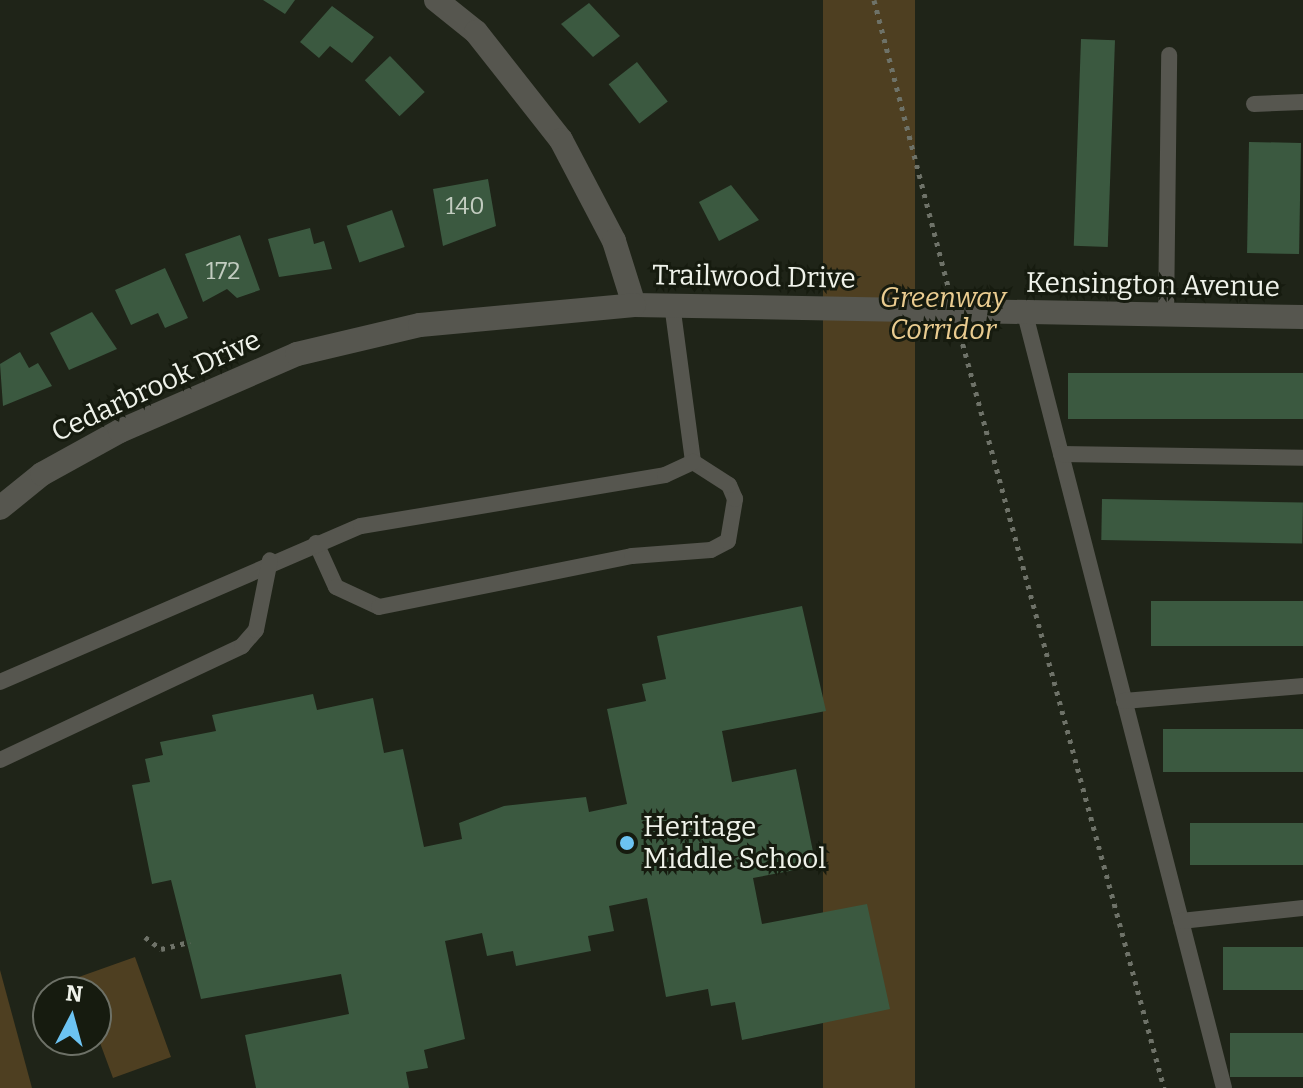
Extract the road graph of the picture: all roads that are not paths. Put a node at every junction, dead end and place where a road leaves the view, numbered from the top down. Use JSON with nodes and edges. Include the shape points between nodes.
{"nodes":[{"id":1,"x":436,"y":0,"type":"edge"},
{"id":2,"x":1169,"y":55,"type":"dead end"},
{"id":3,"x":1303,"y":102,"type":"edge"},
{"id":4,"x":1254,"y":104,"type":"dead end"},
{"id":5,"x":672,"y":304,"type":"junction"},
{"id":6,"x":634,"y":305,"type":"junction"},
{"id":7,"x":954,"y":311,"type":"joint"},
{"id":8,"x":1025,"y":314,"type":"junction"},
{"id":9,"x":1166,"y":316,"type":"junction"},
{"id":10,"x":1303,"y":317,"type":"edge"},
{"id":11,"x":1061,"y":454,"type":"junction"},
{"id":12,"x":1303,"y":458,"type":"edge"},
{"id":13,"x":693,"y":462,"type":"junction"},
{"id":14,"x":0,"y":508,"type":"edge"},
{"id":15,"x":316,"y":543,"type":"junction"},
{"id":16,"x":270,"y":560,"type":"junction"},
{"id":17,"x":0,"y":682,"type":"edge"},
{"id":18,"x":1303,"y":686,"type":"edge"},
{"id":19,"x":1124,"y":701,"type":"junction"},
{"id":20,"x":0,"y":760,"type":"edge"},
{"id":21,"x":1303,"y":908,"type":"edge"},
{"id":22,"x":1181,"y":921,"type":"junction"},
{"id":23,"x":1224,"y":1088,"type":"edge"}],
"edges":[{"from":1,"to":6,"type":"street","name":"Trailwood Drive","via":[[476,32],[561,140],[614,241]]},
{"from":2,"to":9,"type":"lane"},
{"from":3,"to":4,"type":"lane"},
{"from":5,"to":6,"type":"street","name":"Trailwood Drive"},
{"from":5,"to":7,"type":"street","name":"Trailwood Drive"},
{"from":5,"to":13,"type":"lane"},
{"from":6,"to":14,"type":"street","name":"Cedarbrook Drive","via":[[420,325],[297,354],[120,431],[42,474]]},
{"from":7,"to":8,"type":"street","name":"Kensington Avenue"},
{"from":8,"to":9,"type":"street","name":"Kensington Avenue"},
{"from":8,"to":11,"type":"lane"},
{"from":9,"to":10,"type":"street","name":"Kensington Avenue"},
{"from":11,"to":12,"type":"lane"},
{"from":11,"to":19,"type":"lane"},
{"from":13,"to":15,"type":"lane","via":[[665,475],[361,526]]},
{"from":13,"to":15,"type":"lane","via":[[729,485],[735,499],[728,541],[711,550],[632,556],[379,607],[336,587]]},
{"from":15,"to":16,"type":"lane"},
{"from":16,"to":17,"type":"lane"},
{"from":16,"to":20,"type":"lane","via":[[256,630],[242,646]]},
{"from":18,"to":19,"type":"lane"},
{"from":19,"to":22,"type":"lane"},
{"from":21,"to":22,"type":"lane"},
{"from":22,"to":23,"type":"lane"}]}
